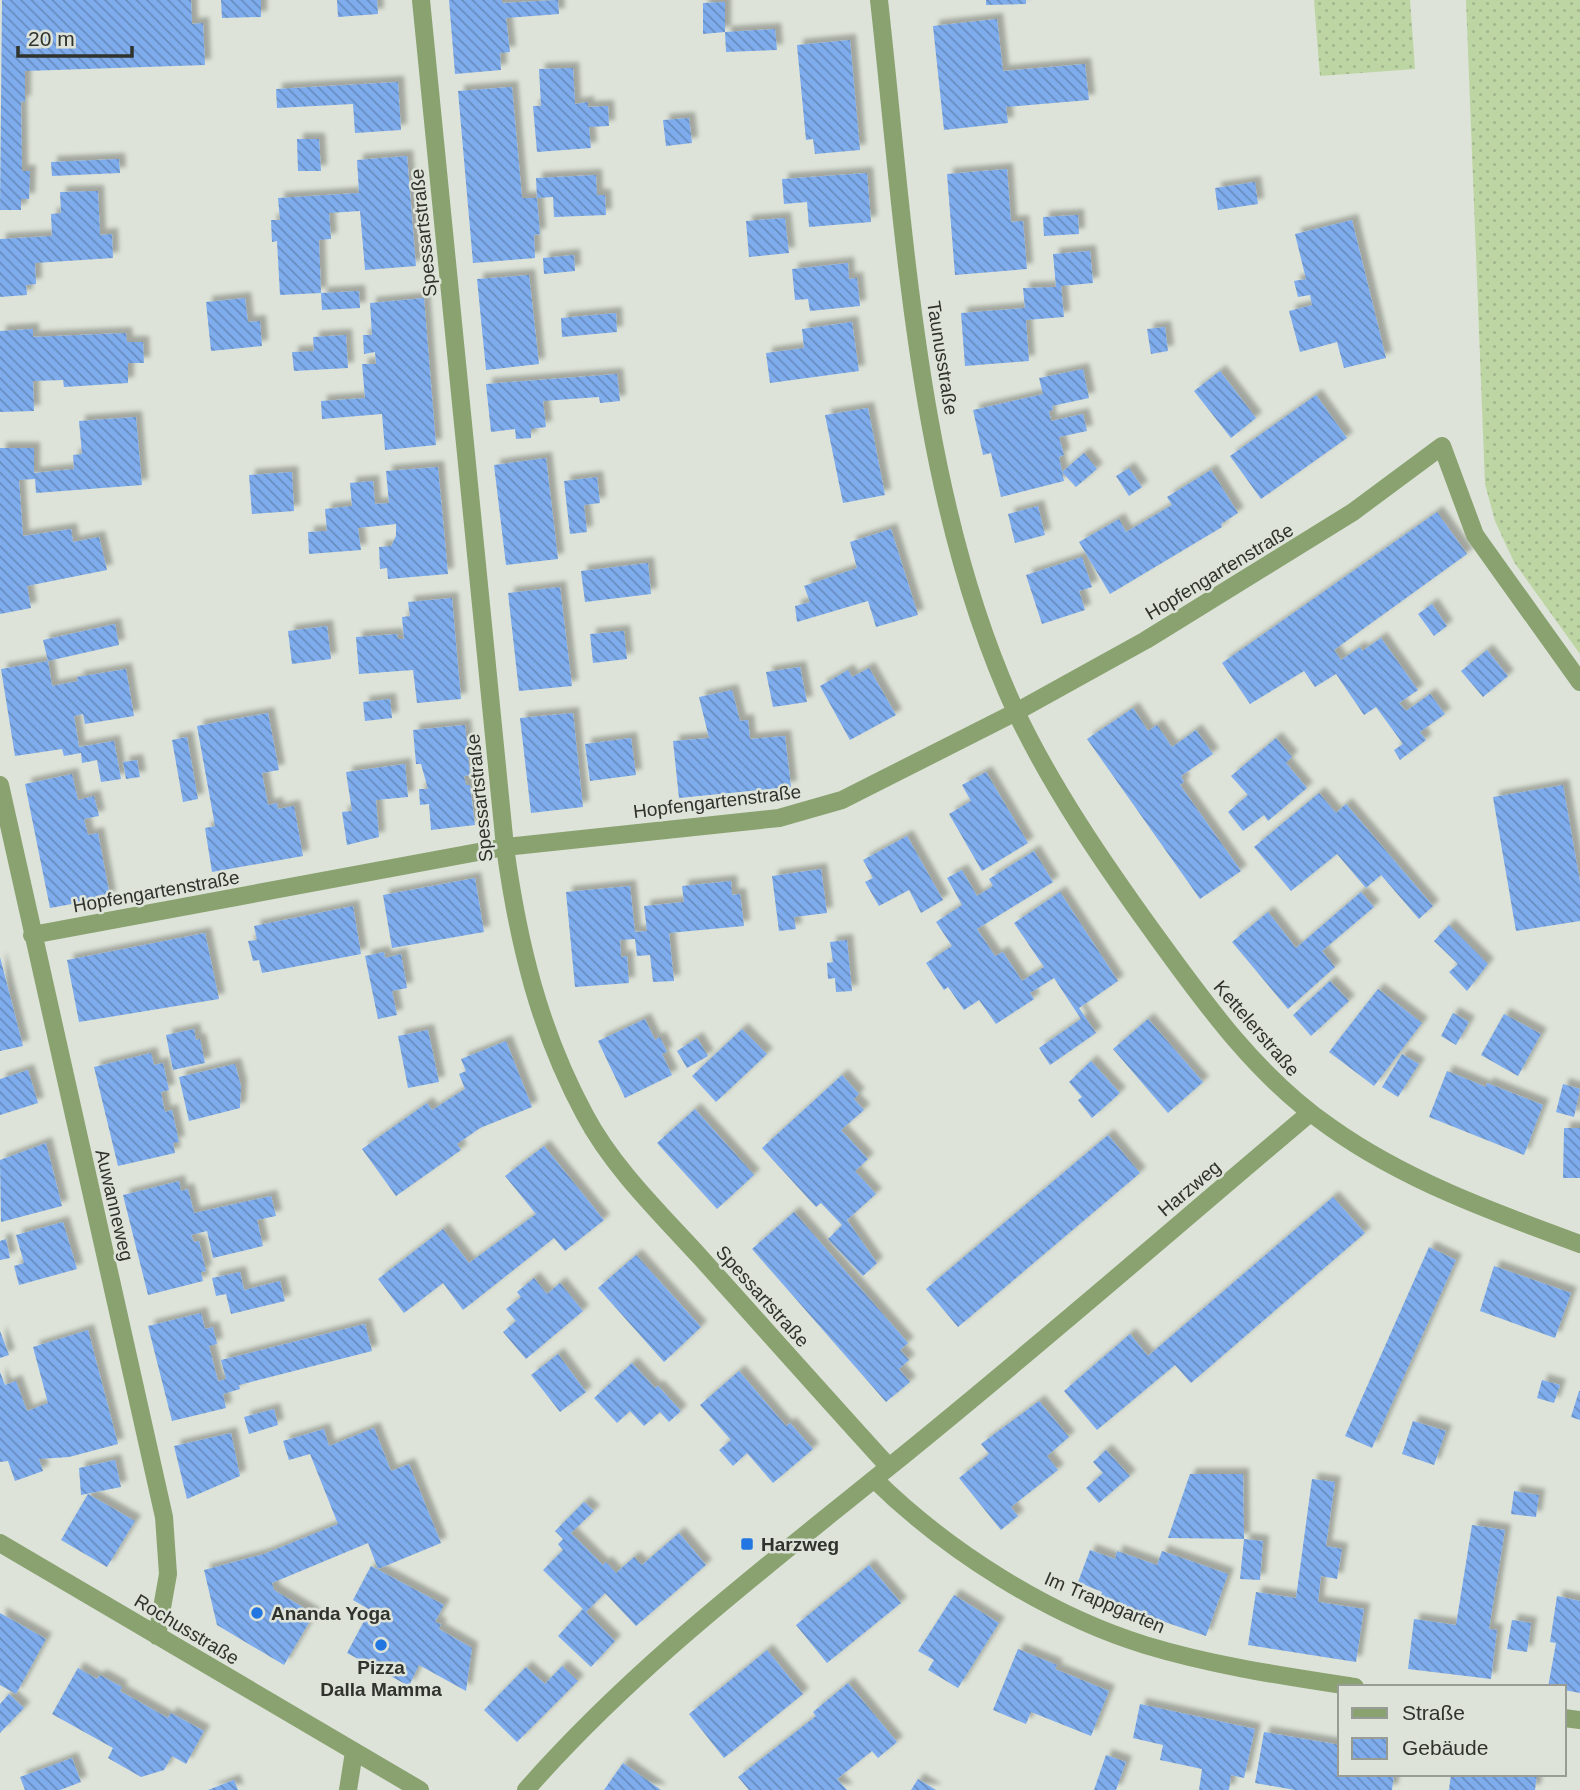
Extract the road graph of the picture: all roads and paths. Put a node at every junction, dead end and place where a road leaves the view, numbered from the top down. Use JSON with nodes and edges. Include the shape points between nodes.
{"nodes":[{"id":1,"x":421,"y":0,"type":"edge"},
{"id":2,"x":878,"y":0,"type":"edge"},
{"id":3,"x":1580,"y":682,"type":"edge"},
{"id":4,"x":1016,"y":712,"type":"junction"},
{"id":5,"x":0,"y":786,"type":"edge"},
{"id":6,"x":505,"y":848,"type":"junction"},
{"id":7,"x":32,"y":935,"type":"junction"},
{"id":8,"x":1310,"y":1113,"type":"junction"},
{"id":9,"x":1580,"y":1244,"type":"edge"},
{"id":10,"x":889,"y":1467,"type":"junction"},
{"id":11,"x":874,"y":1479,"type":"junction"},
{"id":12,"x":0,"y":1543,"type":"edge"},
{"id":13,"x":157,"y":1636,"type":"junction"},
{"id":14,"x":1343,"y":1685,"type":"edge"},
{"id":15,"x":354,"y":1752,"type":"junction"},
{"id":16,"x":348,"y":1790,"type":"edge"},
{"id":17,"x":420,"y":1790,"type":"edge"},
{"id":18,"x":526,"y":1790,"type":"edge"}],
"edges":[{"from":1,"to":6,"type":"street","name":"Spessartstraße"},
{"from":2,"to":4,"type":"street","name":"Taunusstraße","via":[[912,300],[940,465],[968,580]]},
{"from":3,"to":4,"type":"street","name":"Hopfengartenstraße","via":[[1475,535],[1442,446],[1353,512],[1252,577]]},
{"from":4,"to":6,"type":"street","name":"Hopfengartenstraße","via":[[878,785],[799,814]]},
{"from":4,"to":8,"type":"street","name":"Kettelerstraße","via":[[1116,880],[1177,966],[1269,1077]]},
{"from":5,"to":7,"type":"street","name":"Auwanneweg"},
{"from":6,"to":7,"type":"street","name":"Hopfengartenstraße"},
{"from":6,"to":10,"type":"street","name":"Spessartstraße","via":[[526,968],[542,1019],[586,1117],[651,1203]]},
{"from":7,"to":13,"type":"street","name":"Auwanneweg","via":[[164,1517],[168,1573]]},
{"from":8,"to":9,"type":"street","name":"Kettelerstraße","via":[[1355,1144],[1414,1175]]},
{"from":8,"to":10,"type":"street","name":"Harzweg"},
{"from":10,"to":11,"type":"street","name":"Harzweg"},
{"from":11,"to":14,"type":"street","name":"Im Trappgarten","via":[[920,1522],[968,1556],[1073,1616],[1142,1644],[1208,1662]]},
{"from":11,"to":18,"type":"street","name":"Harzweg","via":[[679,1637],[598,1712]]},
{"from":12,"to":13,"type":"street","name":"Rochusstraße"},
{"from":13,"to":15,"type":"street","name":"Rochusstraße"},
{"from":15,"to":16,"type":"street"},
{"from":15,"to":17,"type":"street","name":"Rochusstraße"}]}
